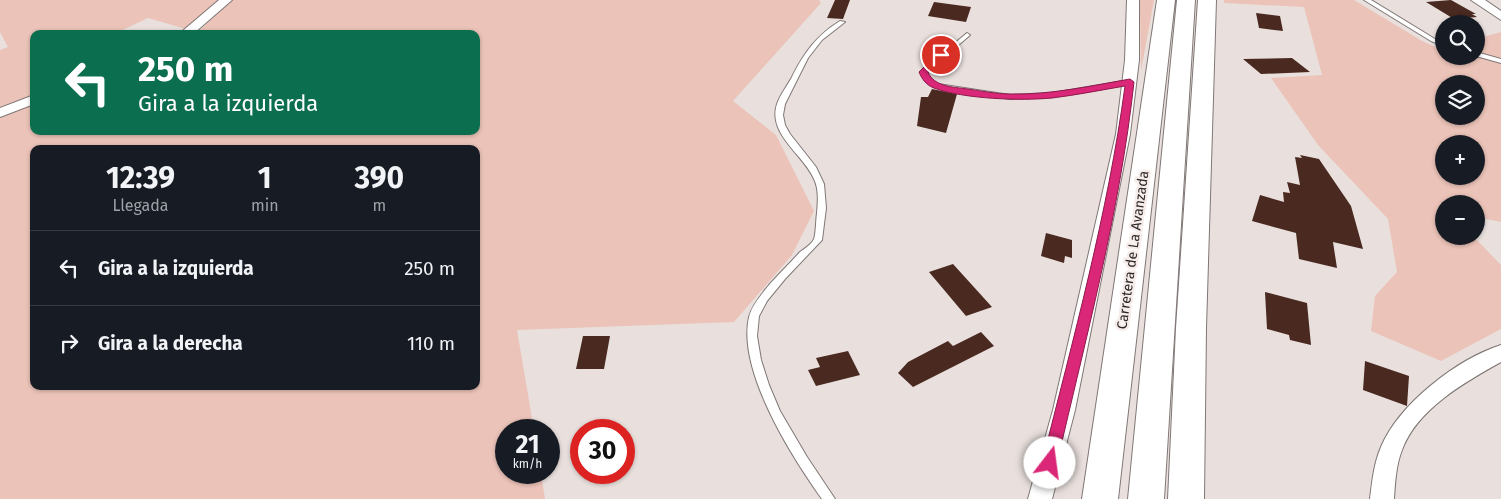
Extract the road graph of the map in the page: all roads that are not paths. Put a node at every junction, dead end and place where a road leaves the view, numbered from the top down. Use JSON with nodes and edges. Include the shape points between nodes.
{"nodes":[{"id":1,"x":226,"y":0,"type":"edge"},
{"id":2,"x":1133,"y":0,"type":"edge"},
{"id":3,"x":1166,"y":0,"type":"edge"},
{"id":4,"x":1367,"y":0,"type":"edge"},
{"id":5,"x":1477,"y":0,"type":"edge"},
{"id":6,"x":1203,"y":3,"type":"edge"},
{"id":7,"x":1501,"y":16,"type":"edge"},
{"id":8,"x":842,"y":22,"type":"dead end"},
{"id":9,"x":190,"y":30,"type":"edge"},
{"id":10,"x":967,"y":35,"type":"dead end"},
{"id":11,"x":1435,"y":41,"type":"edge"},
{"id":12,"x":1485,"y":56,"type":"edge"},
{"id":13,"x":1501,"y":60,"type":"edge"},
{"id":14,"x":1130,"y":82,"type":"junction"},
{"id":15,"x":30,"y":102,"type":"edge"},
{"id":16,"x":0,"y":113,"type":"edge"},
{"id":17,"x":1501,"y":354,"type":"edge"},
{"id":18,"x":1104,"y":462,"type":"junction"},
{"id":19,"x":829,"y":499,"type":"edge"},
{"id":20,"x":1040,"y":499,"type":"edge"},
{"id":21,"x":1088,"y":499,"type":"edge"},
{"id":22,"x":1100,"y":499,"type":"edge"},
{"id":23,"x":1146,"y":499,"type":"edge"},
{"id":24,"x":1186,"y":499,"type":"edge"},
{"id":25,"x":1382,"y":499,"type":"edge"}],
"edges":[{"from":1,"to":9,"type":"street"},
{"from":2,"to":14,"type":"street"},
{"from":3,"to":18,"type":"main road","name":"Carretera de La Avanzada"},
{"from":4,"to":11,"type":"lane"},
{"from":5,"to":7,"type":"street"},
{"from":6,"to":23,"type":"main road","name":"Carretera de La Avanzada"},
{"from":6,"to":24,"type":"main road"},
{"from":8,"to":19,"type":"lane","via":[[824,32],[806,54],[778,112],[792,144],[818,178],[821,187],[820,227],[818,240],[754,315],[751,342],[760,382],[812,476]]},
{"from":10,"to":14,"type":"lane","via":[[923,72],[926,80],[936,86],[1010,97],[1052,95]]},
{"from":12,"to":13,"type":"lane"},
{"from":14,"to":20,"type":"street","via":[[1123,134],[1089,302]]},
{"from":15,"to":16,"type":"street"},
{"from":17,"to":25,"type":"street","via":[[1445,388],[1411,415],[1392,447]]},
{"from":18,"to":21,"type":"main road"},
{"from":18,"to":22,"type":"main road","name":"Carretera de La Avanzada"}]}
